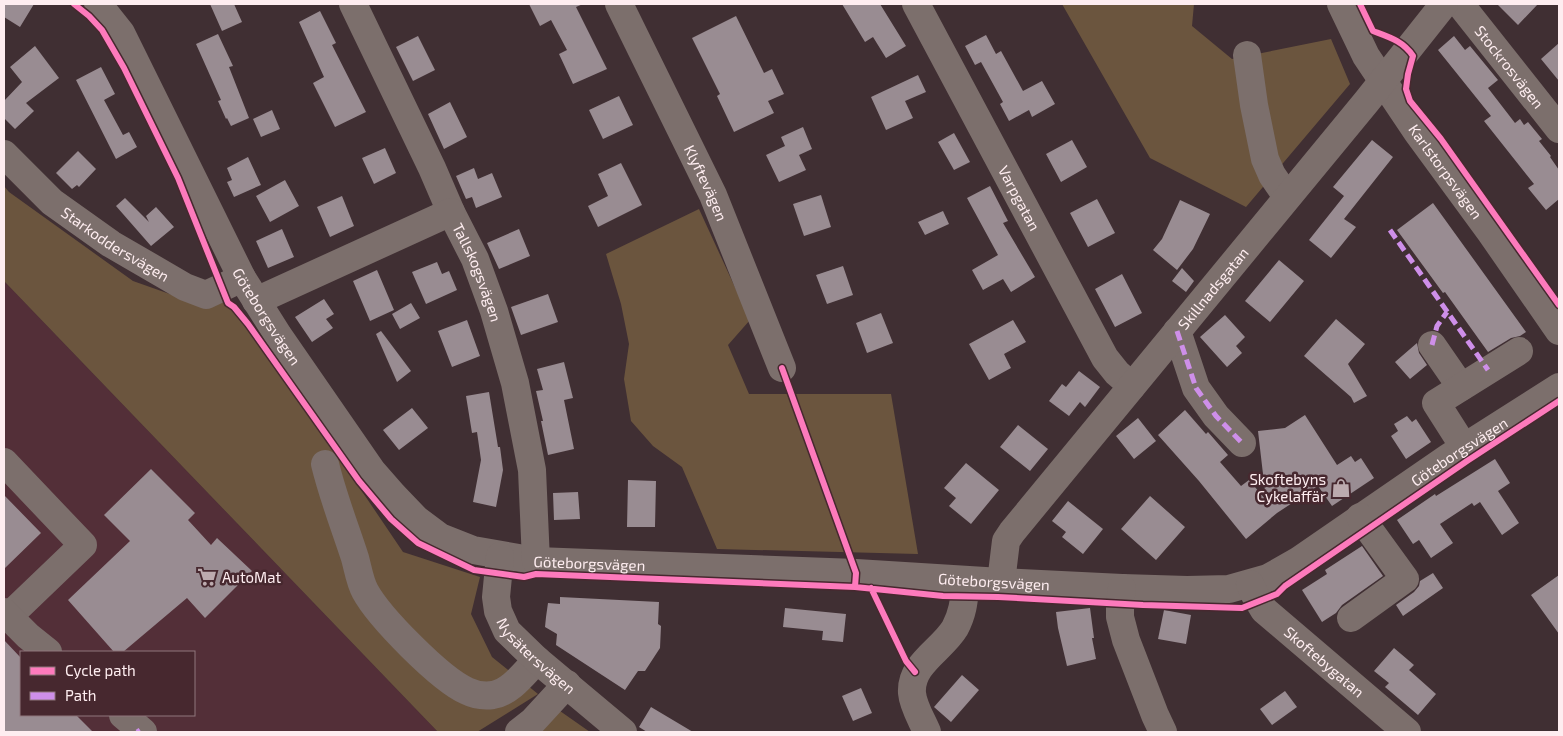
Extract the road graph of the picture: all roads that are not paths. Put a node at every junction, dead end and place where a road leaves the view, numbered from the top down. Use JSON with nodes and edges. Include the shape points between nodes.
{"nodes":[{"id":1,"x":98,"y":4,"type":"edge"},
{"id":2,"x":353,"y":4,"type":"edge"},
{"id":3,"x":619,"y":4,"type":"edge"},
{"id":4,"x":916,"y":4,"type":"edge"},
{"id":5,"x":1341,"y":4,"type":"edge"},
{"id":6,"x":1444,"y":4,"type":"edge"},
{"id":7,"x":1460,"y":4,"type":"edge"},
{"id":8,"x":1247,"y":55,"type":"dead end"},
{"id":9,"x":1383,"y":81,"type":"junction"},
{"id":10,"x":1559,"y":129,"type":"edge"},
{"id":11,"x":4,"y":154,"type":"edge"},
{"id":12,"x":1287,"y":197,"type":"junction"},
{"id":13,"x":451,"y":212,"type":"junction"},
{"id":14,"x":249,"y":290,"type":"junction"},
{"id":15,"x":1177,"y":331,"type":"junction"},
{"id":16,"x":1559,"y":331,"type":"edge"},
{"id":17,"x":1432,"y":345,"type":"dead end"},
{"id":18,"x":1519,"y":351,"type":"dead end"},
{"id":19,"x":782,"y":368,"type":"dead end"},
{"id":20,"x":1132,"y":386,"type":"junction"},
{"id":21,"x":1462,"y":387,"type":"junction"},
{"id":22,"x":1559,"y":387,"type":"edge"},
{"id":23,"x":1242,"y":443,"type":"dead end"},
{"id":24,"x":1464,"y":447,"type":"junction"},
{"id":25,"x":4,"y":462,"type":"edge"},
{"id":26,"x":325,"y":464,"type":"dead end"},
{"id":27,"x":1360,"y":517,"type":"junction"},
{"id":28,"x":500,"y":556,"type":"junction"},
{"id":29,"x":536,"y":561,"type":"junction"},
{"id":30,"x":966,"y":580,"type":"junction"},
{"id":31,"x":1002,"y":582,"type":"junction"},
{"id":32,"x":1250,"y":584,"type":"junction"},
{"id":33,"x":1122,"y":588,"type":"junction"},
{"id":34,"x":6,"y":614,"type":"edge"},
{"id":35,"x":1351,"y":618,"type":"dead end"},
{"id":36,"x":47,"y":651,"type":"edge"},
{"id":37,"x":537,"y":660,"type":"junction"},
{"id":38,"x":567,"y":684,"type":"junction"},
{"id":39,"x":124,"y":716,"type":"edge"},
{"id":40,"x":142,"y":732,"type":"edge"},
{"id":41,"x":519,"y":732,"type":"edge"},
{"id":42,"x":623,"y":732,"type":"edge"},
{"id":43,"x":927,"y":732,"type":"edge"},
{"id":44,"x":1163,"y":732,"type":"edge"},
{"id":45,"x":1407,"y":732,"type":"edge"}],
"edges":[{"from":1,"to":14,"type":"street","name":"Göteborgsvägen","via":[[121,32]]},
{"from":2,"to":13,"type":"street","name":"Tallskogsvägen"},
{"from":3,"to":19,"type":"street","name":"Klyftevägen","via":[[714,195]]},
{"from":4,"to":20,"type":"street","name":"Varpgatan","via":[[1106,358]]},
{"from":5,"to":9,"type":"street","name":"Karlstorpsvägen","via":[[1366,56]]},
{"from":6,"to":9,"type":"street","name":"Skillnadsgatan"},
{"from":7,"to":10,"type":"street","name":"Stockrosvägen"},
{"from":8,"to":12,"type":"street","via":[[1264,160]]},
{"from":9,"to":12,"type":"street","name":"Skillnadsgatan"},
{"from":9,"to":16,"type":"street","name":"Karlstorpsvägen"},
{"from":11,"to":14,"type":"street","name":"Starkoddersvägen","via":[[52,202],[111,244],[185,287],[206,295]]},
{"from":12,"to":15,"type":"street","name":"Skillnadsgatan"},
{"from":13,"to":14,"type":"street","name":"Starkoddersvägen"},
{"from":13,"to":29,"type":"street","name":"Tallskogsvägen","via":[[475,259],[515,383],[532,470]]},
{"from":14,"to":28,"type":"street","name":"Göteborgsvägen","via":[[372,471],[398,501],[440,537]]},
{"from":15,"to":20,"type":"street","name":"Skillnadsgatan"},
{"from":15,"to":23,"type":"street","via":[[1196,388],[1216,416]]},
{"from":17,"to":21,"type":"street"},
{"from":18,"to":21,"type":"street"},
{"from":20,"to":31,"type":"street","name":"Skillnadsgatan","via":[[1009,536]]},
{"from":21,"to":24,"type":"street","via":[[1436,404]]},
{"from":22,"to":24,"type":"street","name":"Göteborgsvägen"},
{"from":24,"to":27,"type":"street","name":"Göteborgsvägen"},
{"from":25,"to":34,"type":"street","via":[[83,545]]},
{"from":26,"to":37,"type":"street","via":[[364,590],[410,645],[450,680],[480,695],[495,695],[508,689]]},
{"from":27,"to":32,"type":"street","name":"Göteborgsvägen","via":[[1298,561]]},
{"from":27,"to":35,"type":"street","via":[[1405,578]]},
{"from":28,"to":29,"type":"street","name":"Göteborgsvägen"},
{"from":28,"to":37,"type":"street","name":"Nysätersvägen","via":[[496,597],[498,611],[507,631]]},
{"from":29,"to":30,"type":"street","name":"Göteborgsvägen"},
{"from":30,"to":31,"type":"street","name":"Göteborgsvägen"},
{"from":30,"to":43,"type":"street","via":[[963,610],[954,629],[915,672],[912,695]]},
{"from":31,"to":33,"type":"street","name":"Göteborgsvägen"},
{"from":32,"to":33,"type":"street","name":"Göteborgsvägen","via":[[1229,589]]},
{"from":32,"to":45,"type":"street","name":"Skoftebygatan","via":[[1264,610]]},
{"from":33,"to":44,"type":"street","via":[[1120,617],[1126,640]]},
{"from":34,"to":36,"type":"street"},
{"from":37,"to":38,"type":"street","name":"Nysätersvägen"},
{"from":38,"to":41,"type":"street"},
{"from":38,"to":42,"type":"street","name":"Nysätersvägen"},
{"from":39,"to":40,"type":"street"}]}
